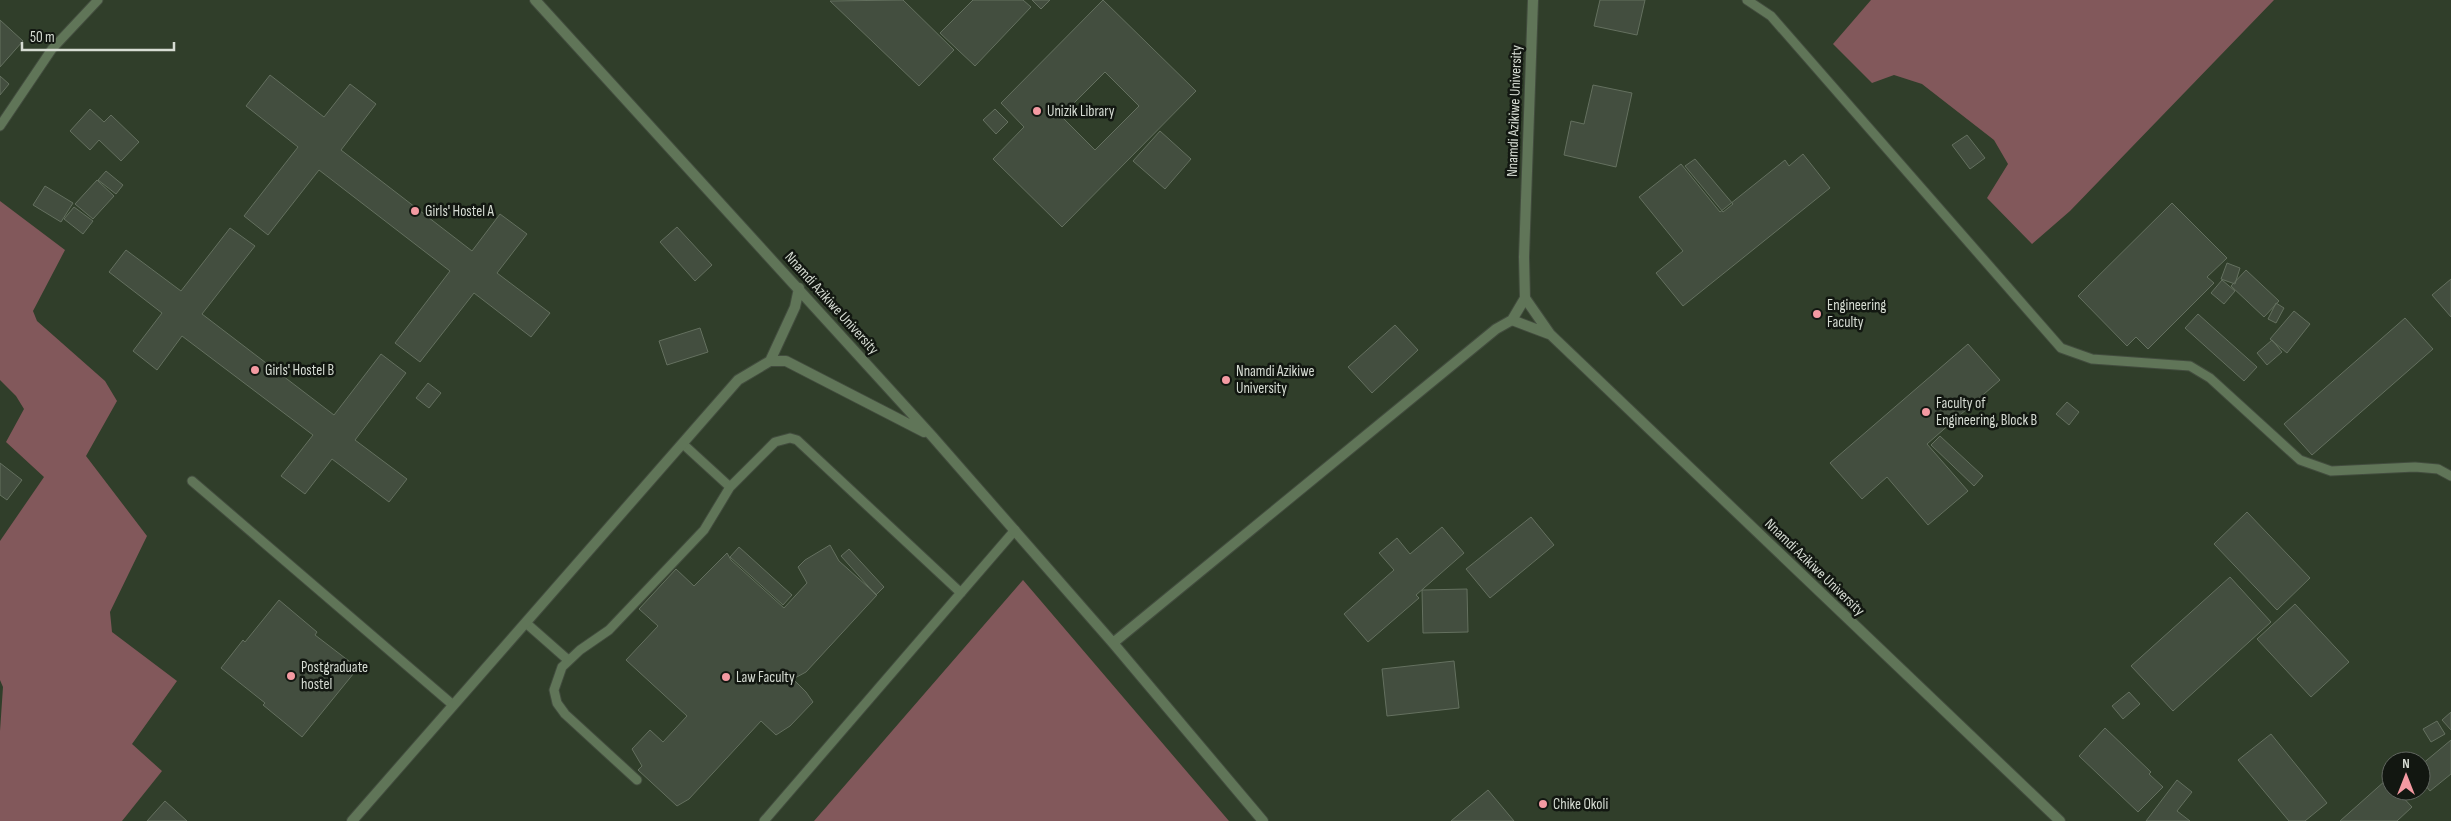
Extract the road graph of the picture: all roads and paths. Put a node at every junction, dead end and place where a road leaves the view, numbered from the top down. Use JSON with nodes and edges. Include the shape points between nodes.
{"nodes":[{"id":1,"x":98,"y":0,"type":"edge"},
{"id":2,"x":535,"y":0,"type":"edge"},
{"id":3,"x":1533,"y":0,"type":"edge"},
{"id":4,"x":1747,"y":0,"type":"edge"},
{"id":5,"x":0,"y":126,"type":"edge"},
{"id":6,"x":799,"y":288,"type":"junction"},
{"id":7,"x":1525,"y":298,"type":"junction"},
{"id":8,"x":1512,"y":320,"type":"junction"},
{"id":9,"x":1550,"y":334,"type":"junction"},
{"id":10,"x":770,"y":361,"type":"junction"},
{"id":11,"x":932,"y":436,"type":"junction"},
{"id":12,"x":682,"y":444,"type":"junction"},
{"id":13,"x":2451,"y":476,"type":"edge"},
{"id":14,"x":192,"y":480,"type":"dead end"},
{"id":15,"x":730,"y":487,"type":"junction"},
{"id":16,"x":1015,"y":530,"type":"junction"},
{"id":17,"x":961,"y":593,"type":"junction"},
{"id":18,"x":526,"y":623,"type":"junction"},
{"id":19,"x":1113,"y":643,"type":"junction"},
{"id":20,"x":568,"y":660,"type":"junction"},
{"id":21,"x":453,"y":705,"type":"junction"},
{"id":22,"x":637,"y":780,"type":"dead end"},
{"id":23,"x":352,"y":821,"type":"edge"},
{"id":24,"x":764,"y":821,"type":"edge"},
{"id":25,"x":1263,"y":821,"type":"edge"},
{"id":26,"x":2060,"y":821,"type":"edge"}],
"edges":[{"from":1,"to":5,"type":"lane","via":[[52,49]]},
{"from":2,"to":6,"type":"street","name":"Nnamdi Azikiwe University"},
{"from":3,"to":7,"type":"street","name":"Nnamdi Azikiwe University"},
{"from":4,"to":13,"type":"lane","via":[[1771,16],[2061,348],[2092,359],[2190,366],[2210,378],[2300,460],[2331,471],[2415,467],[2438,469]]},
{"from":6,"to":10,"type":"street","via":[[795,307]]},
{"from":6,"to":11,"type":"street","name":"Nnamdi Azikiwe University"},
{"from":7,"to":8,"type":"street"},
{"from":7,"to":9,"type":"street","name":"Nnamdi Azikiwe University"},
{"from":8,"to":9,"type":"street","name":"Nnamdi Azikiwe University"},
{"from":8,"to":19,"type":"street","via":[[1481,340]]},
{"from":9,"to":26,"type":"street","name":"Nnamdi Azikiwe University"},
{"from":10,"to":11,"type":"street","via":[[786,361]]},
{"from":10,"to":12,"type":"street","via":[[738,380]]},
{"from":11,"to":16,"type":"street","name":"Nnamdi Azikiwe University"},
{"from":12,"to":15,"type":"lane"},
{"from":12,"to":18,"type":"street"},
{"from":14,"to":21,"type":"lane"},
{"from":15,"to":17,"type":"lane","via":[[775,442],[790,438],[797,440]]},
{"from":15,"to":20,"type":"lane","via":[[697,537],[610,630]]},
{"from":16,"to":17,"type":"lane"},
{"from":16,"to":19,"type":"street","name":"Nnamdi Azikiwe University"},
{"from":17,"to":24,"type":"lane"},
{"from":18,"to":20,"type":"lane"},
{"from":18,"to":21,"type":"street"},
{"from":19,"to":25,"type":"street","name":"Nnamdi Azikiwe University"},
{"from":20,"to":22,"type":"lane","via":[[557,678],[554,690],[557,703]]},
{"from":21,"to":23,"type":"street"}]}
